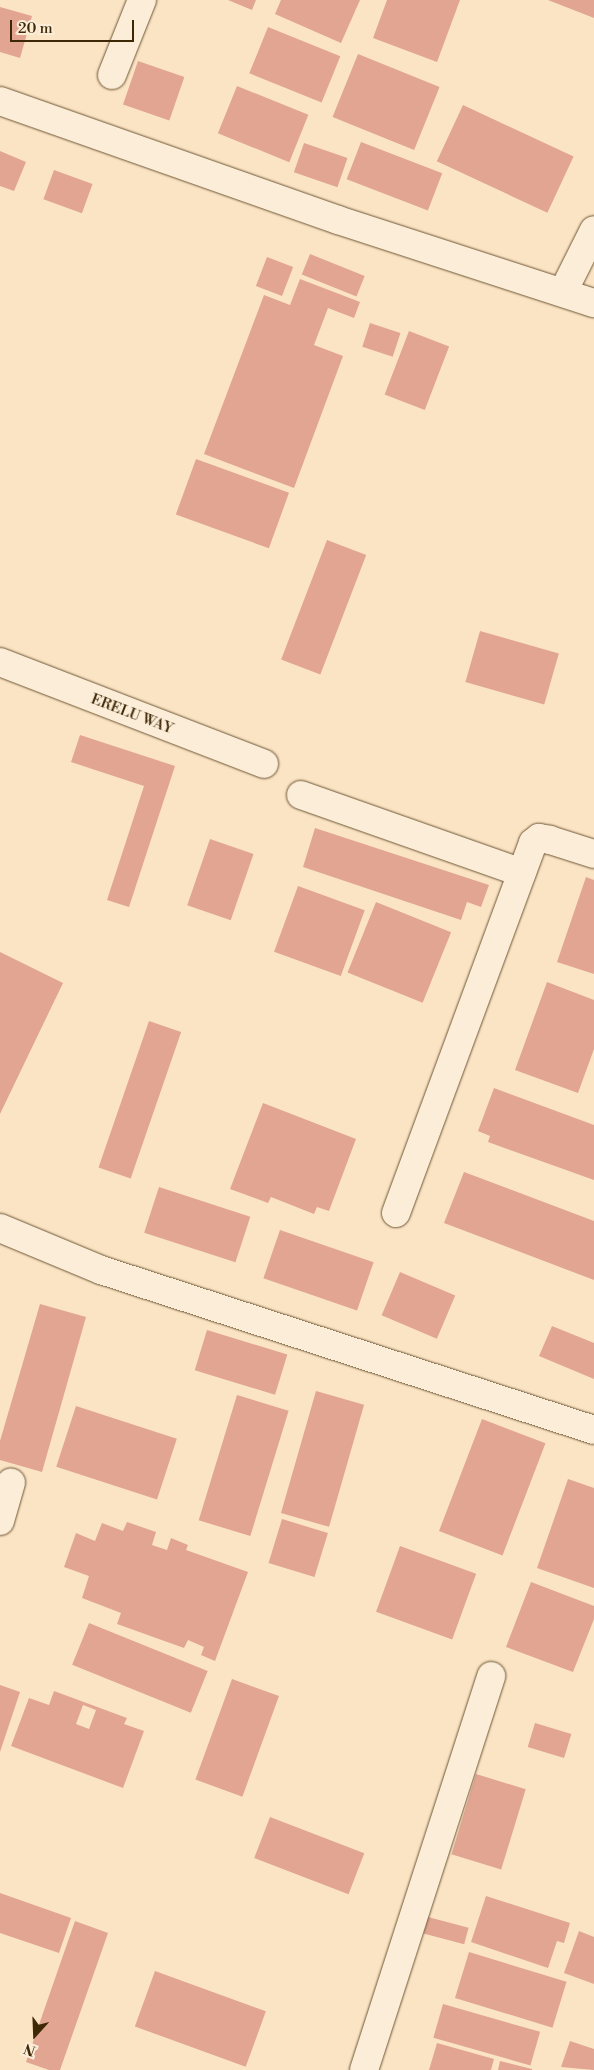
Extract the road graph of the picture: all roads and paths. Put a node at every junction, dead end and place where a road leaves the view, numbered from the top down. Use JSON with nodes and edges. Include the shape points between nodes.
{"nodes":[{"id":1,"x":142,"y":0,"type":"edge"},
{"id":2,"x":112,"y":75,"type":"dead end"},
{"id":3,"x":0,"y":102,"type":"edge"},
{"id":4,"x":594,"y":230,"type":"edge"},
{"id":5,"x":563,"y":292,"type":"junction"},
{"id":6,"x":594,"y":303,"type":"edge"},
{"id":7,"x":0,"y":662,"type":"edge"},
{"id":8,"x":264,"y":764,"type":"dead end"},
{"id":9,"x":301,"y":795,"type":"dead end"},
{"id":10,"x":594,"y":854,"type":"edge"},
{"id":11,"x":522,"y":873,"type":"junction"},
{"id":12,"x":396,"y":1213,"type":"dead end"},
{"id":13,"x":0,"y":1228,"type":"edge"},
{"id":14,"x":594,"y":1430,"type":"edge"},
{"id":15,"x":11,"y":1483,"type":"dead end"},
{"id":16,"x":0,"y":1521,"type":"edge"},
{"id":17,"x":491,"y":1676,"type":"dead end"},
{"id":18,"x":364,"y":2070,"type":"edge"}],
"edges":[{"from":1,"to":2,"type":"street"},
{"from":3,"to":5,"type":"street","via":[[338,220]]},
{"from":4,"to":5,"type":"street"},
{"from":5,"to":6,"type":"street"},
{"from":7,"to":8,"type":"street","name":"ERELU WAY"},
{"from":9,"to":11,"type":"street"},
{"from":10,"to":11,"type":"street","via":[[539,838],[533,843]]},
{"from":11,"to":12,"type":"street"},
{"from":13,"to":14,"type":"street","via":[[109,1272]]},
{"from":15,"to":16,"type":"street"},
{"from":17,"to":18,"type":"street"}]}
